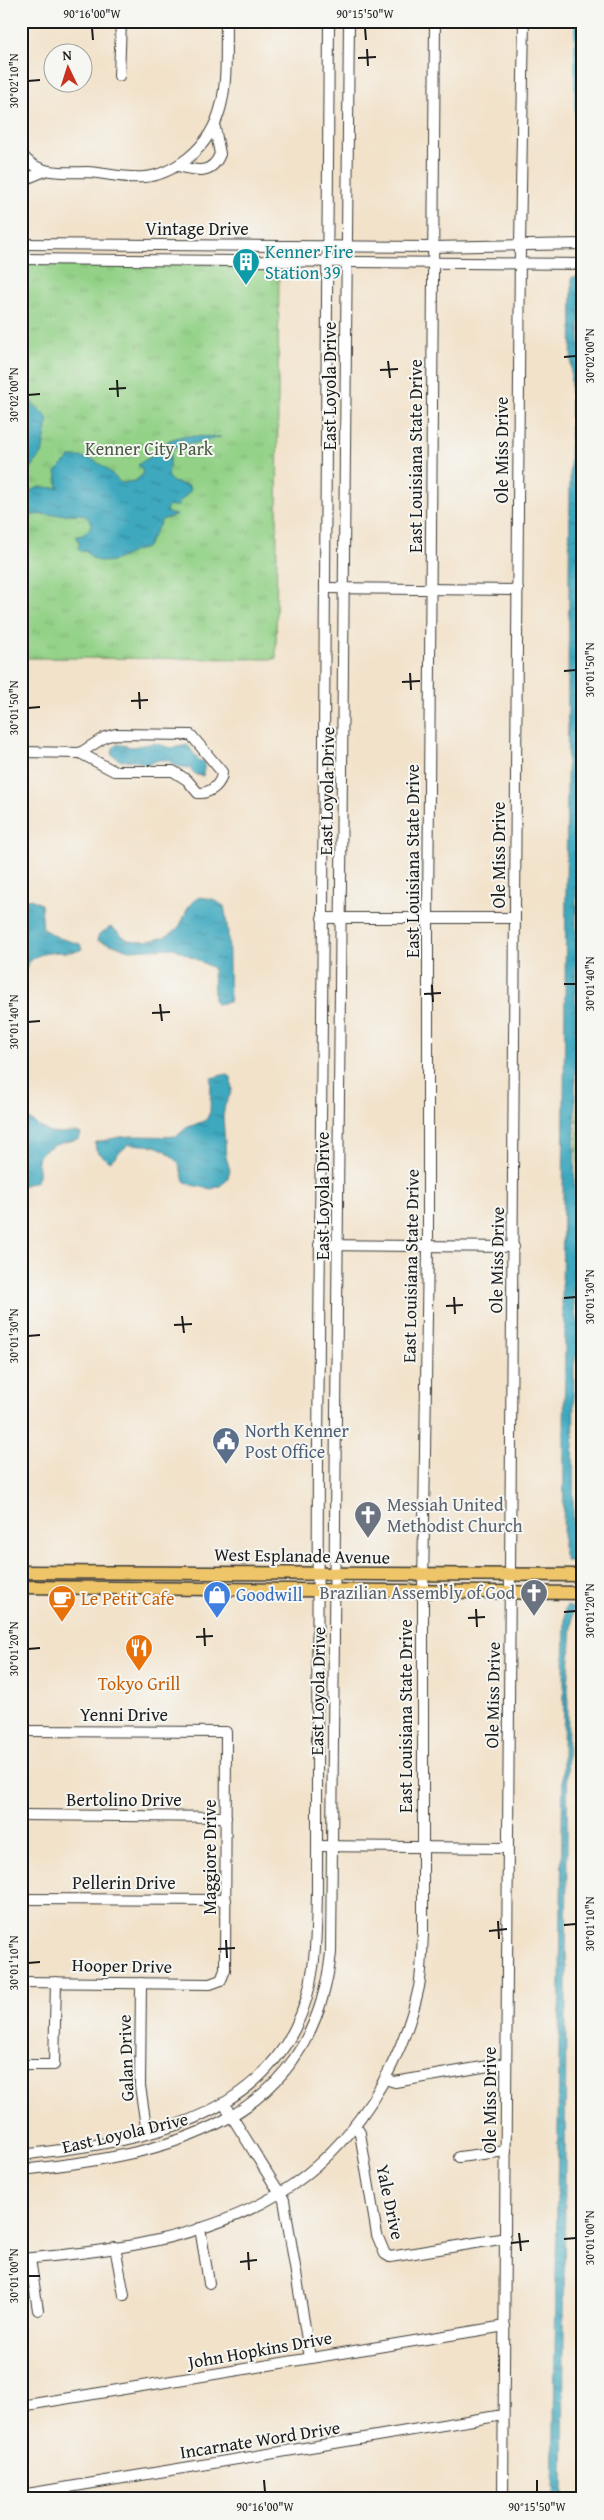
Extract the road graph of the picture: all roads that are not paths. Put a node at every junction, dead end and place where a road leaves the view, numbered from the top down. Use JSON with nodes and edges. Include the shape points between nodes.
{"nodes":[{"id":1,"x":121,"y":21,"type":"edge"},
{"id":2,"x":226,"y":21,"type":"edge"},
{"id":3,"x":329,"y":21,"type":"edge"},
{"id":4,"x":349,"y":21,"type":"edge"},
{"id":5,"x":435,"y":21,"type":"edge"},
{"id":6,"x":524,"y":21,"type":"edge"},
{"id":7,"x":119,"y":76,"type":"dead end"},
{"id":8,"x":215,"y":128,"type":"junction"},
{"id":9,"x":21,"y":153,"type":"edge"},
{"id":10,"x":178,"y":166,"type":"junction"},
{"id":11,"x":45,"y":171,"type":"junction"},
{"id":12,"x":21,"y":181,"type":"edge"},
{"id":13,"x":21,"y":244,"type":"edge"},
{"id":14,"x":583,"y":244,"type":"edge"},
{"id":15,"x":128,"y":245,"type":"junction"},
{"id":16,"x":218,"y":245,"type":"junction"},
{"id":17,"x":520,"y":245,"type":"junction"},
{"id":18,"x":282,"y":246,"type":"junction"},
{"id":19,"x":327,"y":246,"type":"junction"},
{"id":20,"x":347,"y":246,"type":"junction"},
{"id":21,"x":433,"y":247,"type":"junction"},
{"id":22,"x":21,"y":259,"type":"edge"},
{"id":23,"x":128,"y":260,"type":"junction"},
{"id":24,"x":216,"y":261,"type":"junction"},
{"id":25,"x":282,"y":261,"type":"junction"},
{"id":26,"x":327,"y":261,"type":"junction"},
{"id":27,"x":347,"y":261,"type":"junction"},
{"id":28,"x":433,"y":261,"type":"junction"},
{"id":29,"x":520,"y":262,"type":"junction"},
{"id":30,"x":583,"y":264,"type":"edge"},
{"id":31,"x":325,"y":588,"type":"junction"},
{"id":32,"x":345,"y":588,"type":"junction"},
{"id":33,"x":431,"y":589,"type":"junction"},
{"id":34,"x":518,"y":590,"type":"junction"},
{"id":35,"x":21,"y":752,"type":"edge"},
{"id":36,"x":80,"y":753,"type":"junction"},
{"id":37,"x":322,"y":918,"type":"junction"},
{"id":38,"x":342,"y":918,"type":"junction"},
{"id":39,"x":428,"y":918,"type":"junction"},
{"id":40,"x":515,"y":918,"type":"junction"},
{"id":41,"x":320,"y":1245,"type":"junction"},
{"id":42,"x":339,"y":1245,"type":"junction"},
{"id":43,"x":428,"y":1246,"type":"junction"},
{"id":44,"x":514,"y":1247,"type":"junction"},
{"id":45,"x":28,"y":1572,"type":"edge"},
{"id":46,"x":108,"y":1572,"type":"junction"},
{"id":47,"x":183,"y":1572,"type":"junction"},
{"id":48,"x":262,"y":1573,"type":"junction"},
{"id":49,"x":318,"y":1574,"type":"junction"},
{"id":50,"x":336,"y":1574,"type":"junction"},
{"id":51,"x":424,"y":1574,"type":"junction"},
{"id":52,"x":511,"y":1575,"type":"junction"},
{"id":53,"x":583,"y":1575,"type":"edge"},
{"id":54,"x":28,"y":1587,"type":"edge"},
{"id":55,"x":108,"y":1588,"type":"junction"},
{"id":56,"x":183,"y":1588,"type":"junction"},
{"id":57,"x":262,"y":1588,"type":"junction"},
{"id":58,"x":319,"y":1590,"type":"junction"},
{"id":59,"x":336,"y":1590,"type":"junction"},
{"id":60,"x":423,"y":1590,"type":"junction"},
{"id":61,"x":510,"y":1591,"type":"junction"},
{"id":62,"x":583,"y":1593,"type":"edge"},
{"id":63,"x":21,"y":1731,"type":"edge"},
{"id":64,"x":226,"y":1732,"type":"joint"},
{"id":65,"x":21,"y":1815,"type":"edge"},
{"id":66,"x":226,"y":1817,"type":"junction"},
{"id":67,"x":317,"y":1846,"type":"junction"},
{"id":68,"x":332,"y":1847,"type":"junction"},
{"id":69,"x":422,"y":1848,"type":"junction"},
{"id":70,"x":507,"y":1848,"type":"junction"},
{"id":71,"x":21,"y":1899,"type":"edge"},
{"id":72,"x":226,"y":1900,"type":"junction"},
{"id":73,"x":221,"y":1980,"type":"joint"},
{"id":74,"x":21,"y":1982,"type":"edge"},
{"id":75,"x":56,"y":1982,"type":"junction"},
{"id":76,"x":141,"y":1983,"type":"junction"},
{"id":77,"x":506,"y":2063,"type":"junction"},
{"id":78,"x":21,"y":2065,"type":"edge"},
{"id":79,"x":385,"y":2079,"type":"junction"},
{"id":80,"x":224,"y":2104,"type":"junction"},
{"id":81,"x":233,"y":2117,"type":"junction"},
{"id":82,"x":355,"y":2125,"type":"junction"},
{"id":83,"x":146,"y":2133,"type":"junction"},
{"id":84,"x":506,"y":2151,"type":"junction"},
{"id":85,"x":21,"y":2155,"type":"edge"},
{"id":86,"x":459,"y":2157,"type":"dead end"},
{"id":87,"x":21,"y":2170,"type":"edge"},
{"id":88,"x":280,"y":2193,"type":"junction"},
{"id":89,"x":200,"y":2228,"type":"junction"},
{"id":90,"x":506,"y":2238,"type":"junction"},
{"id":91,"x":115,"y":2248,"type":"junction"},
{"id":92,"x":26,"y":2259,"type":"edge"},
{"id":93,"x":209,"y":2283,"type":"dead end"},
{"id":94,"x":124,"y":2295,"type":"dead end"},
{"id":95,"x":38,"y":2310,"type":"dead end"},
{"id":96,"x":504,"y":2326,"type":"junction"},
{"id":97,"x":310,"y":2358,"type":"junction"},
{"id":98,"x":21,"y":2406,"type":"edge"},
{"id":99,"x":503,"y":2415,"type":"junction"},
{"id":100,"x":21,"y":2494,"type":"edge"},
{"id":101,"x":503,"y":2499,"type":"edge"}],
"edges":[{"from":1,"to":7,"type":"street"},
{"from":2,"to":8,"type":"street","via":[[225,89]]},
{"from":3,"to":19,"type":"street","name":"East Loyola Drive"},
{"from":4,"to":20,"type":"street","name":"East Loyola Drive"},
{"from":5,"to":21,"type":"street","name":"East Louisiana State Drive"},
{"from":6,"to":17,"type":"street","name":"Ole Miss Drive"},
{"from":8,"to":10,"type":"street","via":[[202,147]]},
{"from":8,"to":10,"type":"street","via":[[220,154],[212,168],[205,171]]},
{"from":9,"to":11,"type":"street","via":[[36,168]]},
{"from":10,"to":11,"type":"street","via":[[142,177]]},
{"from":11,"to":12,"type":"street"},
{"from":13,"to":15,"type":"street","name":"Vintage Drive"},
{"from":14,"to":17,"type":"street","name":"Vintage Drive"},
{"from":15,"to":16,"type":"street","name":"Vintage Drive"},
{"from":15,"to":23,"type":"street"},
{"from":16,"to":18,"type":"street","name":"Vintage Drive"},
{"from":16,"to":24,"type":"street"},
{"from":17,"to":21,"type":"street","name":"Vintage Drive"},
{"from":17,"to":29,"type":"street","name":"Ole Miss Drive"},
{"from":18,"to":19,"type":"street","name":"Vintage Drive"},
{"from":18,"to":25,"type":"street"},
{"from":19,"to":20,"type":"street","name":"Vintage Drive"},
{"from":19,"to":26,"type":"street","name":"East Loyola Drive"},
{"from":20,"to":21,"type":"street","name":"Vintage Drive"},
{"from":20,"to":27,"type":"street","name":"East Loyola Drive"},
{"from":21,"to":28,"type":"street","name":"East Louisiana State Drive"},
{"from":22,"to":23,"type":"street","name":"Vintage Drive"},
{"from":23,"to":24,"type":"street","name":"Vintage Drive"},
{"from":24,"to":25,"type":"street","name":"Vintage Drive"},
{"from":25,"to":26,"type":"street","name":"Vintage Drive"},
{"from":26,"to":27,"type":"street","name":"Vintage Drive"},
{"from":26,"to":31,"type":"street","name":"East Loyola Drive"},
{"from":27,"to":28,"type":"street","name":"Vintage Drive"},
{"from":27,"to":32,"type":"street","name":"East Loyola Drive"},
{"from":28,"to":29,"type":"street","name":"Vintage Drive"},
{"from":28,"to":33,"type":"street","name":"East Louisiana State Drive"},
{"from":29,"to":30,"type":"street","name":"Vintage Drive"},
{"from":29,"to":34,"type":"street","name":"Ole Miss Drive"},
{"from":31,"to":32,"type":"street"},
{"from":31,"to":37,"type":"street","name":"East Loyola Drive"},
{"from":32,"to":33,"type":"street"},
{"from":32,"to":38,"type":"street","name":"East Loyola Drive"},
{"from":33,"to":34,"type":"street"},
{"from":33,"to":39,"type":"street","name":"East Louisiana State Drive"},
{"from":34,"to":40,"type":"street","name":"Ole Miss Drive"},
{"from":35,"to":36,"type":"street"},
{"from":36,"to":36,"type":"street","via":[[114,771],[173,771],[198,793],[205,794],[222,779],[222,772],[191,735],[116,734]]},
{"from":37,"to":38,"type":"street"},
{"from":37,"to":41,"type":"street","name":"East Loyola Drive"},
{"from":38,"to":39,"type":"street"},
{"from":38,"to":42,"type":"street","name":"East Loyola Drive"},
{"from":39,"to":40,"type":"street"},
{"from":39,"to":43,"type":"street","name":"East Louisiana State Drive"},
{"from":40,"to":44,"type":"street","name":"Ole Miss Drive"},
{"from":41,"to":42,"type":"street"},
{"from":41,"to":49,"type":"street","name":"East Loyola Drive"},
{"from":42,"to":43,"type":"street"},
{"from":42,"to":50,"type":"street","name":"East Loyola Drive"},
{"from":43,"to":44,"type":"street"},
{"from":43,"to":51,"type":"street","name":"East Louisiana State Drive"},
{"from":44,"to":52,"type":"street","name":"Ole Miss Drive"},
{"from":45,"to":46,"type":"main road","name":"West Esplanade Avenue"},
{"from":45,"to":54,"type":"main road"},
{"from":46,"to":47,"type":"main road","name":"West Esplanade Avenue"},
{"from":46,"to":55,"type":"main road"},
{"from":47,"to":48,"type":"main road","name":"West Esplanade Avenue"},
{"from":47,"to":56,"type":"main road"},
{"from":48,"to":49,"type":"main road","name":"West Esplanade Avenue"},
{"from":48,"to":57,"type":"main road"},
{"from":49,"to":50,"type":"main road","name":"West Esplanade Avenue"},
{"from":49,"to":58,"type":"street","name":"East Loyola Drive"},
{"from":50,"to":51,"type":"main road","name":"West Esplanade Avenue"},
{"from":50,"to":59,"type":"street","name":"East Loyola Drive"},
{"from":51,"to":52,"type":"main road","name":"West Esplanade Avenue"},
{"from":51,"to":60,"type":"street","name":"East Louisiana State Drive"},
{"from":52,"to":53,"type":"main road","name":"West Esplanade Avenue"},
{"from":52,"to":61,"type":"street","name":"Ole Miss Drive"},
{"from":54,"to":55,"type":"main road","name":"West Esplanade Avenue"},
{"from":55,"to":56,"type":"main road","name":"West Esplanade Avenue"},
{"from":56,"to":57,"type":"main road","name":"West Esplanade Avenue"},
{"from":57,"to":58,"type":"main road","name":"West Esplanade Avenue"},
{"from":58,"to":59,"type":"main road","name":"West Esplanade Avenue"},
{"from":58,"to":67,"type":"street","name":"East Loyola Drive"},
{"from":59,"to":60,"type":"main road","name":"West Esplanade Avenue"},
{"from":59,"to":68,"type":"street","name":"East Loyola Drive"},
{"from":60,"to":61,"type":"main road","name":"West Esplanade Avenue"},
{"from":60,"to":69,"type":"street","name":"East Louisiana State Drive"},
{"from":61,"to":62,"type":"main road","name":"West Esplanade Avenue"},
{"from":61,"to":70,"type":"street","name":"Ole Miss Drive"},
{"from":63,"to":64,"type":"street","name":"Yenni Drive"},
{"from":64,"to":66,"type":"street","name":"Maggiore Drive"},
{"from":65,"to":66,"type":"street","name":"Bertolino Drive"},
{"from":66,"to":72,"type":"street","name":"Maggiore Drive"},
{"from":67,"to":68,"type":"street"},
{"from":67,"to":80,"type":"street","name":"East Loyola Drive","via":[[315,1959],[305,2004],[290,2038],[268,2068]]},
{"from":68,"to":69,"type":"street"},
{"from":68,"to":81,"type":"street","name":"East Loyola Drive","via":[[331,1953],[320,2010],[290,2065],[262,2095]]},
{"from":69,"to":70,"type":"street"},
{"from":69,"to":79,"type":"street","name":"East Louisiana State Drive","via":[[423,1934],[419,1985],[406,2036]]},
{"from":70,"to":77,"type":"street","name":"Ole Miss Drive"},
{"from":71,"to":72,"type":"street","name":"Pellerin Drive"},
{"from":72,"to":73,"type":"street","name":"Maggiore Drive","via":[[226,1970]]},
{"from":73,"to":76,"type":"street","name":"Hooper Drive","via":[[210,1984]]},
{"from":74,"to":75,"type":"street","name":"Hooper Drive"},
{"from":75,"to":76,"type":"street","name":"Hooper Drive"},
{"from":75,"to":78,"type":"street","via":[[54,2064]]},
{"from":76,"to":83,"type":"street","name":"Galan Drive","via":[[140,2086]]},
{"from":77,"to":79,"type":"street","via":[[395,2082]]},
{"from":77,"to":84,"type":"street","name":"Ole Miss Drive"},
{"from":79,"to":82,"type":"street","name":"East Louisiana State Drive"},
{"from":80,"to":81,"type":"street"},
{"from":80,"to":83,"type":"street","name":"East Loyola Drive","via":[[196,2118]]},
{"from":81,"to":87,"type":"street","name":"East Loyola Drive","via":[[200,2133],[150,2148]]},
{"from":81,"to":88,"type":"street"},
{"from":82,"to":88,"type":"street","name":"East Louisiana State Drive","via":[[308,2173]]},
{"from":82,"to":90,"type":"street","name":"Yale Drive","via":[[360,2133],[377,2235],[385,2254],[390,2256]]},
{"from":83,"to":85,"type":"street","name":"East Loyola Drive"},
{"from":84,"to":86,"type":"street"},
{"from":84,"to":90,"type":"street","name":"Ole Miss Drive"},
{"from":88,"to":89,"type":"street","name":"East Louisiana State Drive"},
{"from":88,"to":97,"type":"street","via":[[284,2200]]},
{"from":89,"to":91,"type":"street","name":"East Louisiana State Drive"},
{"from":89,"to":93,"type":"street"},
{"from":90,"to":96,"type":"street","name":"Ole Miss Drive"},
{"from":91,"to":92,"type":"street","name":"East Louisiana State Drive"},
{"from":91,"to":94,"type":"street"},
{"from":92,"to":95,"type":"street"},
{"from":96,"to":97,"type":"street","name":"John Hopkins Drive"},
{"from":96,"to":99,"type":"street","name":"Ole Miss Drive"},
{"from":97,"to":98,"type":"street","name":"John Hopkins Drive"},
{"from":99,"to":100,"type":"street","name":"Incarnate Word Drive"},
{"from":99,"to":101,"type":"street","name":"Ole Miss Drive"}]}
